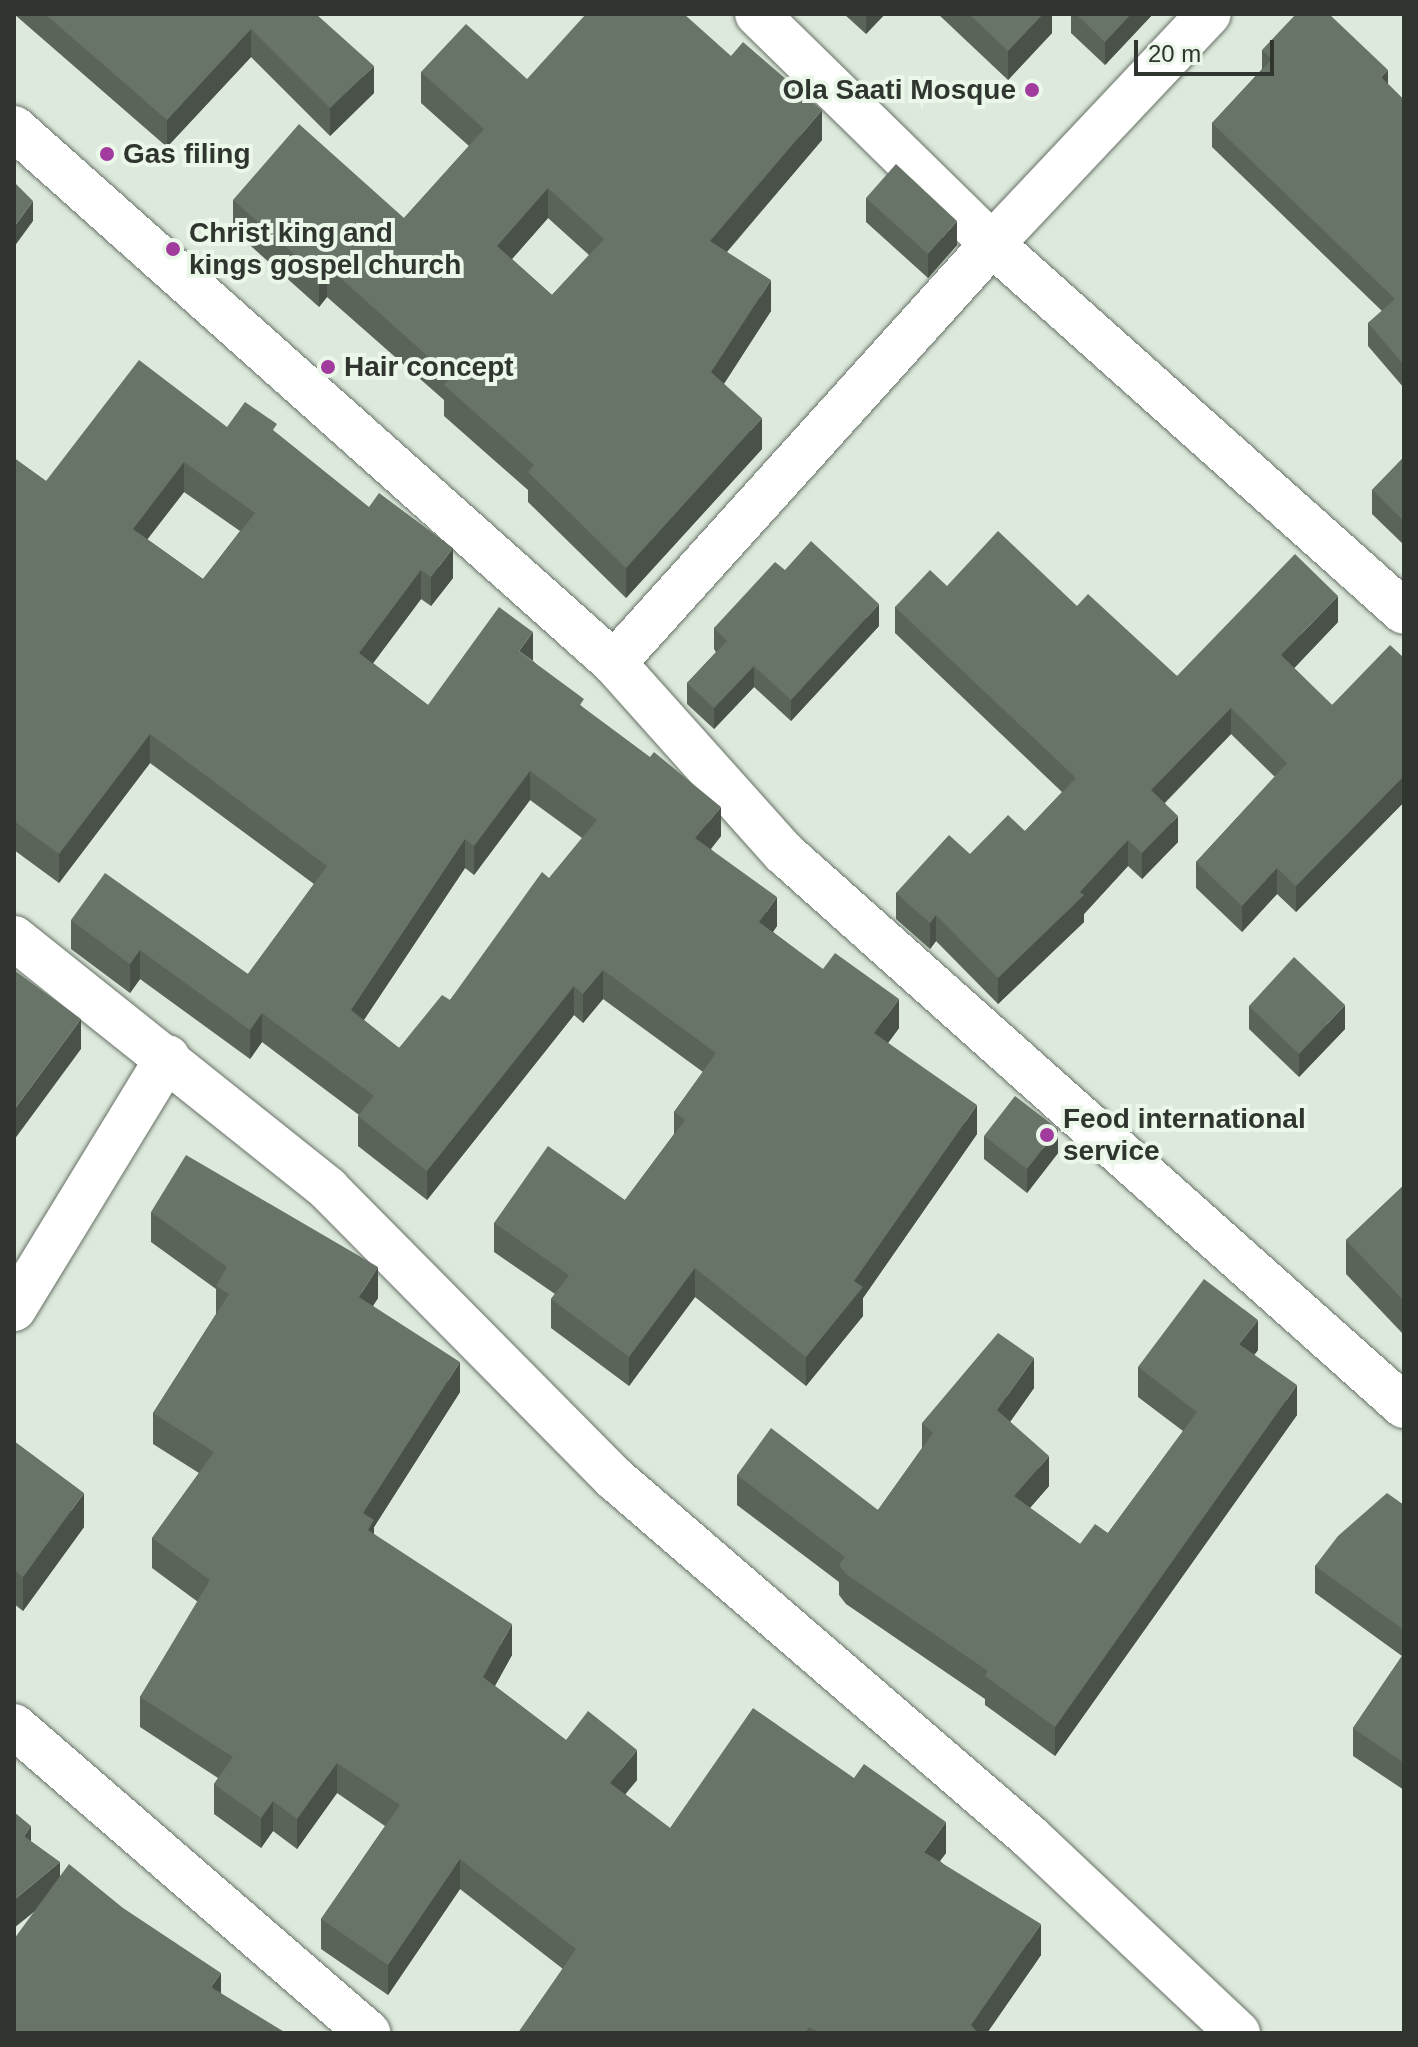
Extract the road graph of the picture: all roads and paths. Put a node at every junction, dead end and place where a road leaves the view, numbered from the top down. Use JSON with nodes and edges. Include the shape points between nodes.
{"nodes":[{"id":1,"x":757,"y":14,"type":"edge"},
{"id":2,"x":1209,"y":14,"type":"edge"},
{"id":3,"x":14,"y":128,"type":"edge"},
{"id":4,"x":992,"y":244,"type":"junction"},
{"id":5,"x":1404,"y":612,"type":"edge"},
{"id":6,"x":614,"y":663,"type":"junction"},
{"id":7,"x":14,"y":938,"type":"edge"},
{"id":8,"x":168,"y":1057,"type":"junction"},
{"id":9,"x":14,"y":1309,"type":"edge"},
{"id":10,"x":1404,"y":1406,"type":"edge"},
{"id":11,"x":14,"y":1726,"type":"edge"},
{"id":12,"x":368,"y":2033,"type":"edge"},
{"id":13,"x":1238,"y":2033,"type":"edge"}],
"edges":[{"from":1,"to":4,"type":"street"},
{"from":2,"to":4,"type":"street"},
{"from":3,"to":6,"type":"street"},
{"from":4,"to":5,"type":"street"},
{"from":4,"to":6,"type":"street"},
{"from":6,"to":10,"type":"street","via":[[784,853]]},
{"from":7,"to":8,"type":"street"},
{"from":8,"to":9,"type":"street"},
{"from":8,"to":13,"type":"street","via":[[328,1189],[614,1478],[1030,1837]]},
{"from":11,"to":12,"type":"street"}]}
